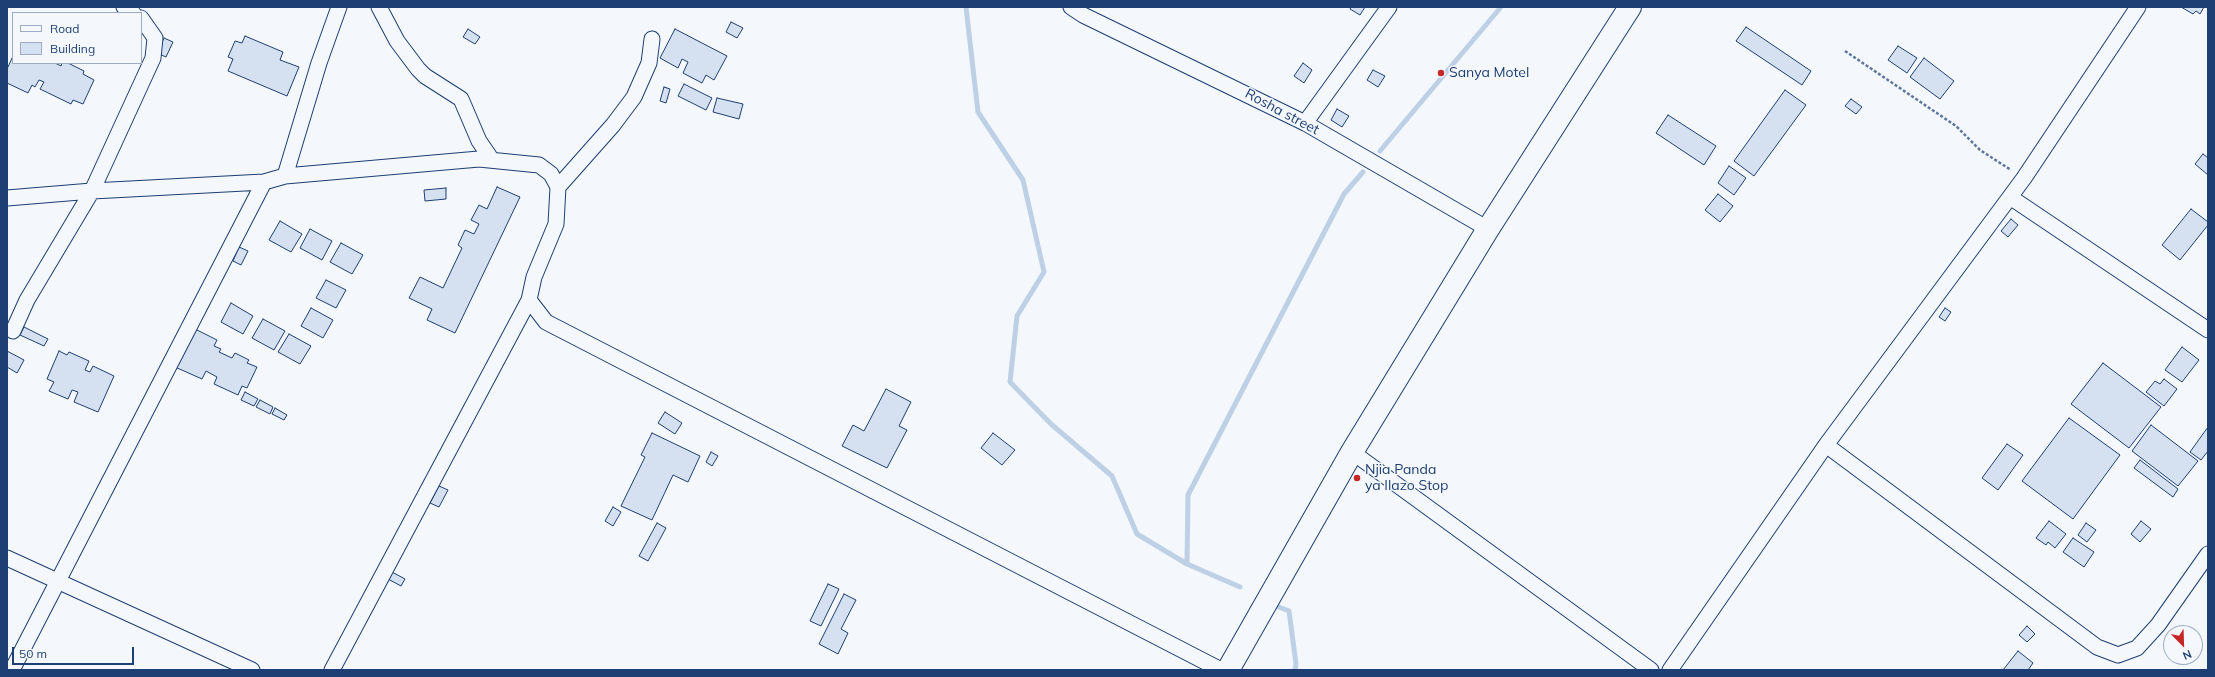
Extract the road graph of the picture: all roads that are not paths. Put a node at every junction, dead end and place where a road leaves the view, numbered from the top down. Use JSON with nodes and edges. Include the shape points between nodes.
{"nodes":[{"id":1,"x":339,"y":7,"type":"edge"},
{"id":2,"x":379,"y":7,"type":"edge"},
{"id":3,"x":1071,"y":7,"type":"edge"},
{"id":4,"x":1390,"y":7,"type":"edge"},
{"id":5,"x":1630,"y":7,"type":"edge"},
{"id":6,"x":2138,"y":7,"type":"edge"},
{"id":7,"x":142,"y":19,"type":"edge"},
{"id":8,"x":652,"y":39,"type":"dead end"},
{"id":9,"x":1305,"y":123,"type":"junction"},
{"id":10,"x":492,"y":160,"type":"junction"},
{"id":11,"x":285,"y":176,"type":"junction"},
{"id":12,"x":264,"y":182,"type":"junction"},
{"id":13,"x":558,"y":187,"type":"junction"},
{"id":14,"x":92,"y":191,"type":"junction"},
{"id":15,"x":2010,"y":197,"type":"junction"},
{"id":16,"x":7,"y":198,"type":"edge"},
{"id":17,"x":1488,"y":229,"type":"junction"},
{"id":18,"x":529,"y":300,"type":"junction"},
{"id":19,"x":2208,"y":330,"type":"edge"},
{"id":20,"x":12,"y":331,"type":"dead end"},
{"id":21,"x":1826,"y":445,"type":"junction"},
{"id":22,"x":1352,"y":452,"type":"junction"},
{"id":23,"x":2208,"y":554,"type":"edge"},
{"id":24,"x":7,"y":558,"type":"edge"},
{"id":25,"x":58,"y":580,"type":"junction"},
{"id":26,"x":12,"y":670,"type":"edge"},
{"id":27,"x":252,"y":670,"type":"edge"},
{"id":28,"x":332,"y":670,"type":"edge"},
{"id":29,"x":1221,"y":670,"type":"edge"},
{"id":30,"x":1228,"y":670,"type":"edge"},
{"id":31,"x":1651,"y":670,"type":"edge"},
{"id":32,"x":1670,"y":670,"type":"edge"}],
"edges":[{"from":1,"to":11,"type":"street","via":[[319,63]]},
{"from":2,"to":10,"type":"street","via":[[397,41],[418,69],[461,99],[479,141]]},
{"from":3,"to":9,"type":"street","name":"Rosha street"},
{"from":4,"to":9,"type":"street"},
{"from":5,"to":17,"type":"highway"},
{"from":6,"to":15,"type":"street"},
{"from":7,"to":14,"type":"street","via":[[155,38],[153,58]]},
{"from":8,"to":13,"type":"street","via":[[649,63],[634,97],[613,125]]},
{"from":9,"to":17,"type":"street","name":"Rosha street"},
{"from":10,"to":11,"type":"street","via":[[479,158]]},
{"from":10,"to":13,"type":"street","via":[[539,165],[551,174]]},
{"from":11,"to":12,"type":"street"},
{"from":12,"to":14,"type":"street"},
{"from":12,"to":25,"type":"street"},
{"from":13,"to":18,"type":"street","via":[[556,224],[534,278]]},
{"from":14,"to":16,"type":"street"},
{"from":14,"to":20,"type":"street","via":[[27,300]]},
{"from":15,"to":19,"type":"street"},
{"from":15,"to":21,"type":"street"},
{"from":17,"to":22,"type":"highway"},
{"from":18,"to":28,"type":"street"},
{"from":18,"to":29,"type":"street","via":[[546,322]]},
{"from":21,"to":23,"type":"street","via":[[2098,648],[2118,655],[2137,648],[2158,625]]},
{"from":21,"to":32,"type":"street"},
{"from":22,"to":30,"type":"highway"},
{"from":22,"to":31,"type":"street"},
{"from":24,"to":25,"type":"street"},
{"from":25,"to":26,"type":"street"},
{"from":25,"to":27,"type":"street"}]}
